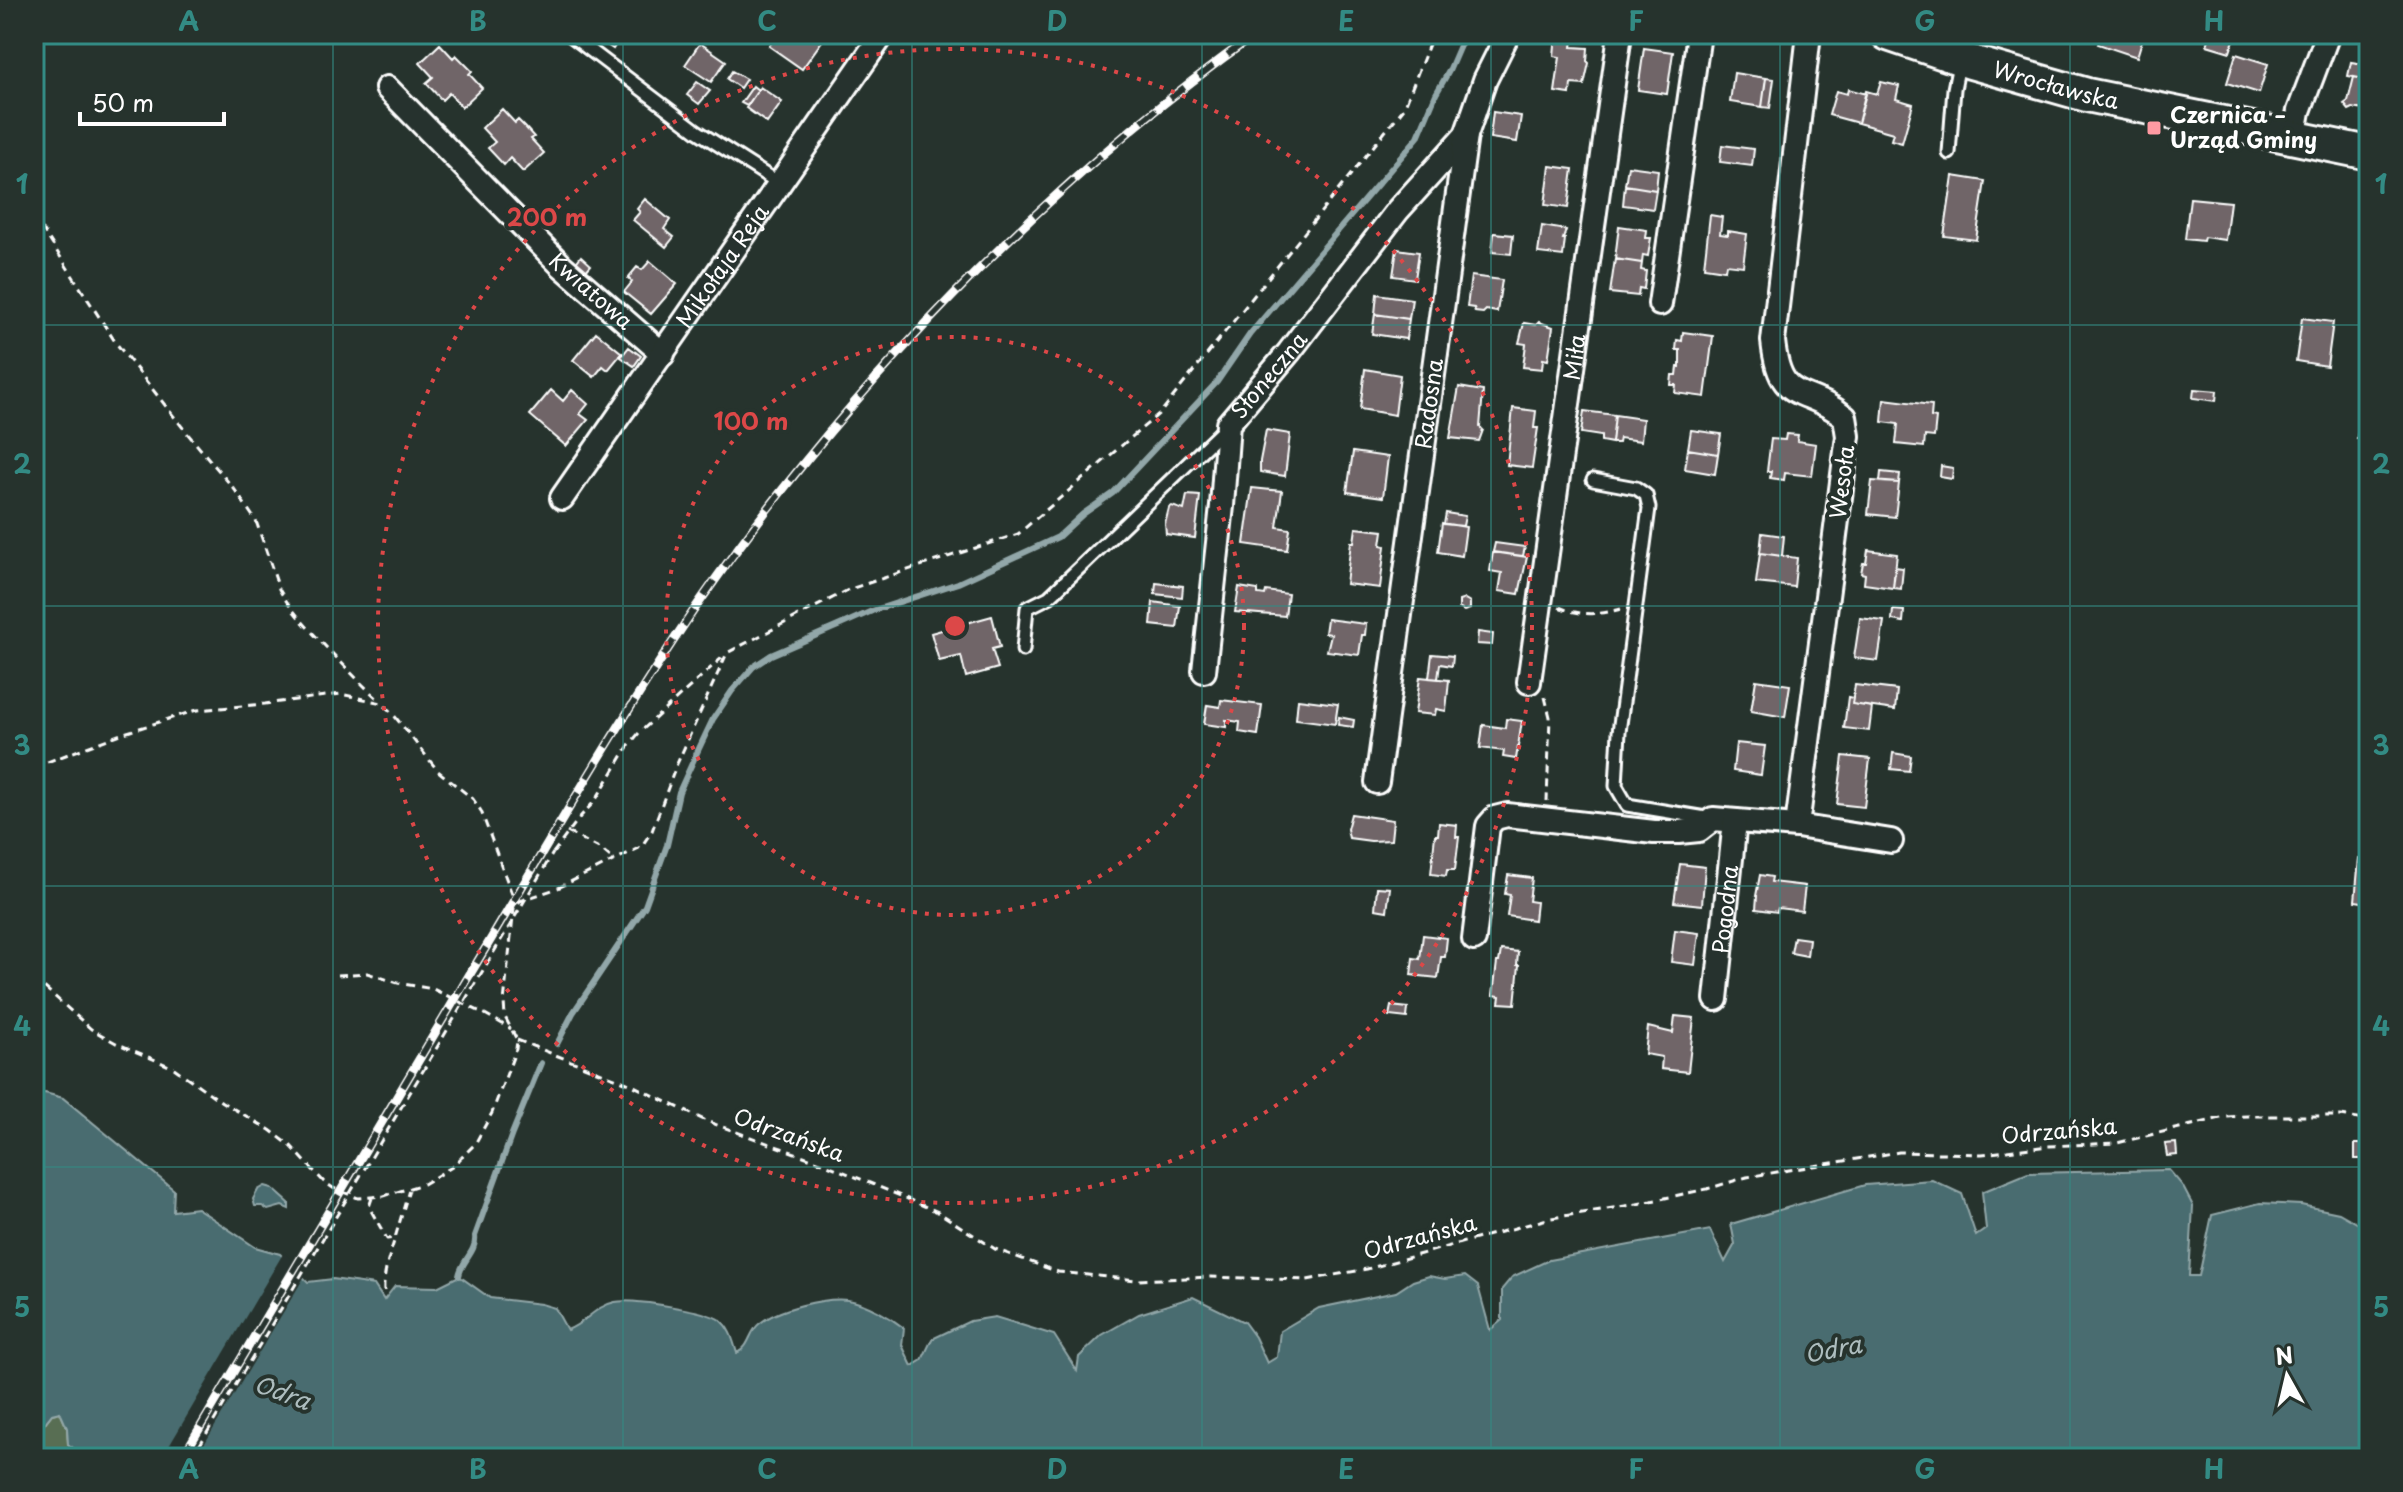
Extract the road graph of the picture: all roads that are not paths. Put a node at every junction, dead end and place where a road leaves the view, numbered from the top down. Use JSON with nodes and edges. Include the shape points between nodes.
{"nodes":[{"id":1,"x":569,"y":34,"type":"edge"},
{"id":2,"x":1508,"y":34,"type":"edge"},
{"id":3,"x":1620,"y":34,"type":"edge"},
{"id":4,"x":1699,"y":34,"type":"edge"},
{"id":5,"x":1809,"y":34,"type":"edge"},
{"id":6,"x":1888,"y":34,"type":"edge"},
{"id":7,"x":2328,"y":34,"type":"edge"},
{"id":8,"x":876,"y":37,"type":"edge"},
{"id":9,"x":1960,"y":59,"type":"junction"},
{"id":10,"x":387,"y":88,"type":"dead end"},
{"id":11,"x":1466,"y":135,"type":"junction"},
{"id":12,"x":2294,"y":139,"type":"junction"},
{"id":13,"x":1949,"y":153,"type":"dead end"},
{"id":14,"x":2369,"y":153,"type":"edge"},
{"id":15,"x":780,"y":184,"type":"junction"},
{"id":16,"x":1660,"y":304,"type":"dead end"},
{"id":17,"x":663,"y":354,"type":"junction"},
{"id":18,"x":1228,"y":424,"type":"junction"},
{"id":19,"x":1593,"y":480,"type":"dead end"},
{"id":20,"x":562,"y":498,"type":"dead end"},
{"id":21,"x":1023,"y":650,"type":"dead end"},
{"id":22,"x":1204,"y":671,"type":"dead end"},
{"id":23,"x":1530,"y":673,"type":"road end"},
{"id":24,"x":1377,"y":782,"type":"dead end"},
{"id":25,"x":1724,"y":820,"type":"junction"},
{"id":26,"x":1797,"y":826,"type":"junction"},
{"id":27,"x":1891,"y":841,"type":"dead end"},
{"id":28,"x":1474,"y":939,"type":"dead end"},
{"id":29,"x":1716,"y":999,"type":"dead end"}],
"edges":[{"from":1,"to":15,"type":"lane","via":[[697,131]]},
{"from":2,"to":11,"type":"street","name":"Radosna"},
{"from":3,"to":23,"type":"street","name":"Miła"},
{"from":4,"to":16,"type":"street"},
{"from":5,"to":26,"type":"street","name":"Wesoła","via":[[1773,341],[1775,365],[1788,387],[1829,403],[1845,417],[1848,436]]},
{"from":6,"to":9,"type":"main road","name":"Wrocławska"},
{"from":7,"to":12,"type":"street"},
{"from":8,"to":15,"type":"street","name":"Mikołaja Reja"},
{"from":9,"to":12,"type":"main road","name":"Wrocławska","via":[[2087,95]]},
{"from":9,"to":13,"type":"lane"},
{"from":10,"to":17,"type":"street","name":"Kwiatowa","via":[[562,266]]},
{"from":11,"to":18,"type":"street","name":"Słoneczna","via":[[1398,210]]},
{"from":11,"to":24,"type":"street","name":"Radosna"},
{"from":12,"to":14,"type":"main road","name":"Wrocławska"},
{"from":15,"to":17,"type":"street","name":"Mikołaja Reja"},
{"from":17,"to":20,"type":"street","name":"Mikołaja Reja"},
{"from":18,"to":21,"type":"lane","via":[[1049,597],[1027,608]]},
{"from":18,"to":22,"type":"street","name":"Słoneczna"},
{"from":19,"to":25,"type":"lane","via":[[1636,488],[1646,495],[1649,508],[1616,786],[1627,805]]},
{"from":25,"to":26,"type":"street"},
{"from":25,"to":28,"type":"street","via":[[1699,830],[1654,832],[1547,818],[1495,818],[1488,826]]},
{"from":25,"to":29,"type":"street","name":"Pogodna"},
{"from":26,"to":27,"type":"street"}]}
